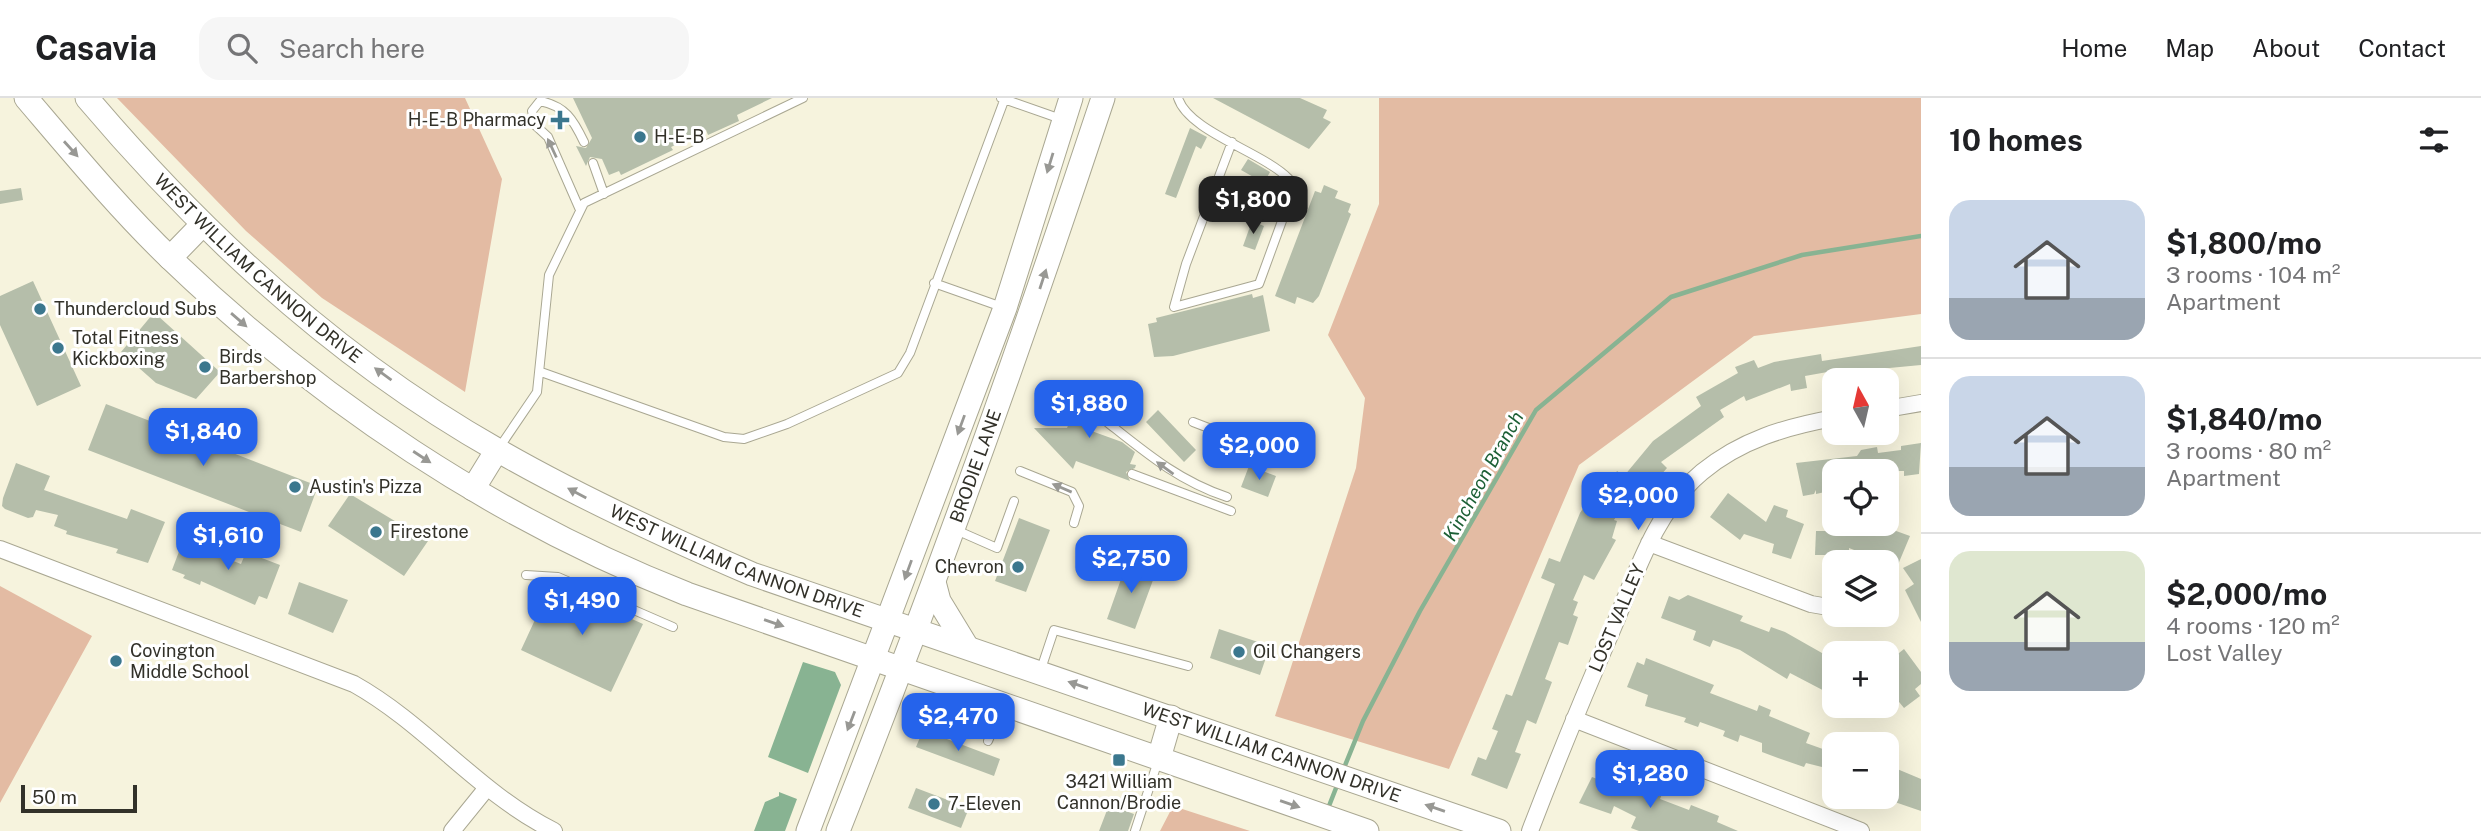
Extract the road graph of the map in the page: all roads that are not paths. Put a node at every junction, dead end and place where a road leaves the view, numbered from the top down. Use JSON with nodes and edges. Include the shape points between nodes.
{"nodes":[{"id":1,"x":26,"y":98,"type":"edge"},
{"id":2,"x":87,"y":98,"type":"edge"},
{"id":3,"x":803,"y":98,"type":"edge"},
{"id":4,"x":1003,"y":98,"type":"edge"},
{"id":5,"x":1071,"y":98,"type":"edge"},
{"id":6,"x":1103,"y":98,"type":"edge"},
{"id":7,"x":1178,"y":98,"type":"edge"},
{"id":8,"x":1064,"y":120,"type":"junction"},
{"id":9,"x":584,"y":142,"type":"dead end"},
{"id":10,"x":1232,"y":142,"type":"junction"},
{"id":11,"x":593,"y":163,"type":"dead end"},
{"id":12,"x":604,"y":194,"type":"junction"},
{"id":13,"x":580,"y":209,"type":"junction"},
{"id":14,"x":202,"y":225,"type":"junction"},
{"id":15,"x":170,"y":257,"type":"junction"},
{"id":16,"x":934,"y":283,"type":"junction"},
{"id":17,"x":1005,"y":308,"type":"junction"},
{"id":18,"x":541,"y":372,"type":"junction"},
{"id":19,"x":1123,"y":386,"type":"dead end"},
{"id":20,"x":1921,"y":402,"type":"edge"},
{"id":21,"x":1899,"y":406,"type":"edge"},
{"id":22,"x":1822,"y":421,"type":"edge"},
{"id":23,"x":1193,"y":422,"type":"dead end"},
{"id":24,"x":497,"y":450,"type":"junction"},
{"id":25,"x":1292,"y":460,"type":"dead end"},
{"id":26,"x":1020,"y":471,"type":"dead end"},
{"id":27,"x":1132,"y":474,"type":"dead end"},
{"id":28,"x":473,"y":489,"type":"junction"},
{"id":29,"x":1227,"y":497,"type":"dead end"},
{"id":30,"x":1014,"y":501,"type":"dead end"},
{"id":31,"x":1231,"y":511,"type":"dead end"},
{"id":32,"x":1074,"y":523,"type":"dead end"},
{"id":33,"x":953,"y":529,"type":"junction"},
{"id":34,"x":1649,"y":543,"type":"junction"},
{"id":35,"x":0,"y":549,"type":"edge"},
{"id":36,"x":526,"y":575,"type":"dead end"},
{"id":37,"x":934,"y":582,"type":"junction"},
{"id":38,"x":1822,"y":606,"type":"edge"},
{"id":39,"x":889,"y":621,"type":"junction"},
{"id":40,"x":673,"y":627,"type":"dead end"},
{"id":41,"x":916,"y":631,"type":"junction"},
{"id":42,"x":967,"y":647,"type":"junction"},
{"id":43,"x":875,"y":657,"type":"junction"},
{"id":44,"x":1188,"y":666,"type":"dead end"},
{"id":45,"x":903,"y":668,"type":"junction"},
{"id":46,"x":1040,"y":672,"type":"junction"},
{"id":47,"x":1003,"y":704,"type":"junction"},
{"id":48,"x":1171,"y":717,"type":"junction"},
{"id":49,"x":1574,"y":719,"type":"junction"},
{"id":50,"x":988,"y":741,"type":"dead end"},
{"id":51,"x":1159,"y":758,"type":"junction"},
{"id":52,"x":486,"y":789,"type":"junction"},
{"id":53,"x":1359,"y":829,"type":"edge"},
{"id":54,"x":453,"y":831,"type":"edge"},
{"id":55,"x":554,"y":831,"type":"edge"},
{"id":56,"x":808,"y":831,"type":"edge"},
{"id":57,"x":838,"y":831,"type":"edge"},
{"id":58,"x":1135,"y":831,"type":"edge"},
{"id":59,"x":1500,"y":831,"type":"edge"},
{"id":60,"x":1530,"y":831,"type":"edge"},
{"id":61,"x":1861,"y":831,"type":"edge"}],
"edges":[{"from":1,"to":15,"type":"main road","one_way":true},
{"from":2,"to":14,"type":"main road","name":"WEST WILLIAM CANNON DRIVE"},
{"from":3,"to":12,"type":"lane"},
{"from":4,"to":8,"type":"lane"},
{"from":4,"to":16,"type":"lane"},
{"from":5,"to":8,"type":"main road","name":"BRODIE LANE"},
{"from":33,"to":6,"type":"main road","name":"BRODIE LANE","one_way":true,"via":[[1031,316]]},
{"from":7,"to":10,"type":"lane","via":[[1200,124]]},
{"from":8,"to":17,"type":"main road","name":"BRODIE LANE","one_way":true},
{"from":13,"to":9,"type":"lane","one_way":true,"via":[[532,111],[540,101],[556,104],[573,118]]},
{"from":10,"to":10,"type":"lane","via":[[1276,166],[1289,179],[1290,199],[1259,284],[1174,307]]},
{"from":11,"to":12,"type":"lane"},
{"from":12,"to":13,"type":"lane"},
{"from":13,"to":18,"type":"lane","via":[[549,275]]},
{"from":14,"to":15,"type":"main road"},
{"from":24,"to":14,"type":"main road","name":"WEST WILLIAM CANNON DRIVE","one_way":true,"via":[[379,372]]},
{"from":15,"to":28,"type":"main road","one_way":true,"via":[[245,326],[354,409]]},
{"from":16,"to":17,"type":"lane"},
{"from":16,"to":18,"type":"lane","via":[[910,353],[898,373],[788,424],[744,439],[724,437]]},
{"from":17,"to":39,"type":"main road","name":"BRODIE LANE","one_way":true},
{"from":18,"to":24,"type":"lane","via":[[537,392]]},
{"from":29,"to":19,"type":"lane","one_way":true,"via":[[1170,472],[1107,422]]},
{"from":20,"to":21,"type":"street"},
{"from":22,"to":34,"type":"street","name":"LOST VALLEY","via":[[1772,432],[1737,448],[1701,473],[1671,505]]},
{"from":23,"to":25,"type":"lane"},
{"from":24,"to":28,"type":"main road"},
{"from":39,"to":24,"type":"main road","name":"WEST WILLIAM CANNON DRIVE","one_way":true,"via":[[752,574],[634,523]]},
{"from":32,"to":26,"type":"lane","one_way":true,"via":[[1079,506],[1072,492]]},
{"from":27,"to":31,"type":"lane"},
{"from":28,"to":43,"type":"main road","one_way":true,"via":[[610,564]]},
{"from":30,"to":33,"type":"lane","via":[[997,548]]},
{"from":33,"to":37,"type":"main road","name":"BRODIE LANE"},
{"from":34,"to":38,"type":"street"},
{"from":34,"to":49,"type":"street","name":"LOST VALLEY"},
{"from":35,"to":52,"type":"street","via":[[354,684],[395,708]]},
{"from":36,"to":40,"type":"lane","via":[[558,577]]},
{"from":37,"to":41,"type":"main road","name":"BRODIE LANE"},
{"from":37,"to":42,"type":"main road","via":[[939,601]]},
{"from":39,"to":41,"type":"main road","name":"WEST WILLIAM CANNON DRIVE"},
{"from":39,"to":43,"type":"main road","name":"BRODIE LANE"},
{"from":41,"to":42,"type":"main road","name":"WEST WILLIAM CANNON DRIVE"},
{"from":41,"to":45,"type":"main road","name":"BRODIE LANE"},
{"from":42,"to":46,"type":"main road","name":"WEST WILLIAM CANNON DRIVE"},
{"from":43,"to":45,"type":"main road"},
{"from":43,"to":56,"type":"main road","name":"BRODIE LANE","one_way":true},
{"from":44,"to":46,"type":"lane","via":[[1054,629]]},
{"from":45,"to":47,"type":"main road"},
{"from":45,"to":57,"type":"main road","name":"BRODIE LANE"},
{"from":48,"to":46,"type":"main road","name":"WEST WILLIAM CANNON DRIVE","one_way":true},
{"from":47,"to":50,"type":"lane"},
{"from":47,"to":51,"type":"main road"},
{"from":48,"to":51,"type":"main road"},
{"from":59,"to":48,"type":"main road","name":"WEST WILLIAM CANNON DRIVE","one_way":true},
{"from":49,"to":60,"type":"street","name":"LOST VALLEY"},
{"from":49,"to":61,"type":"street"},
{"from":51,"to":53,"type":"main road","one_way":true},
{"from":51,"to":58,"type":"lane"},
{"from":52,"to":54,"type":"street"},
{"from":52,"to":55,"type":"street"}]}
